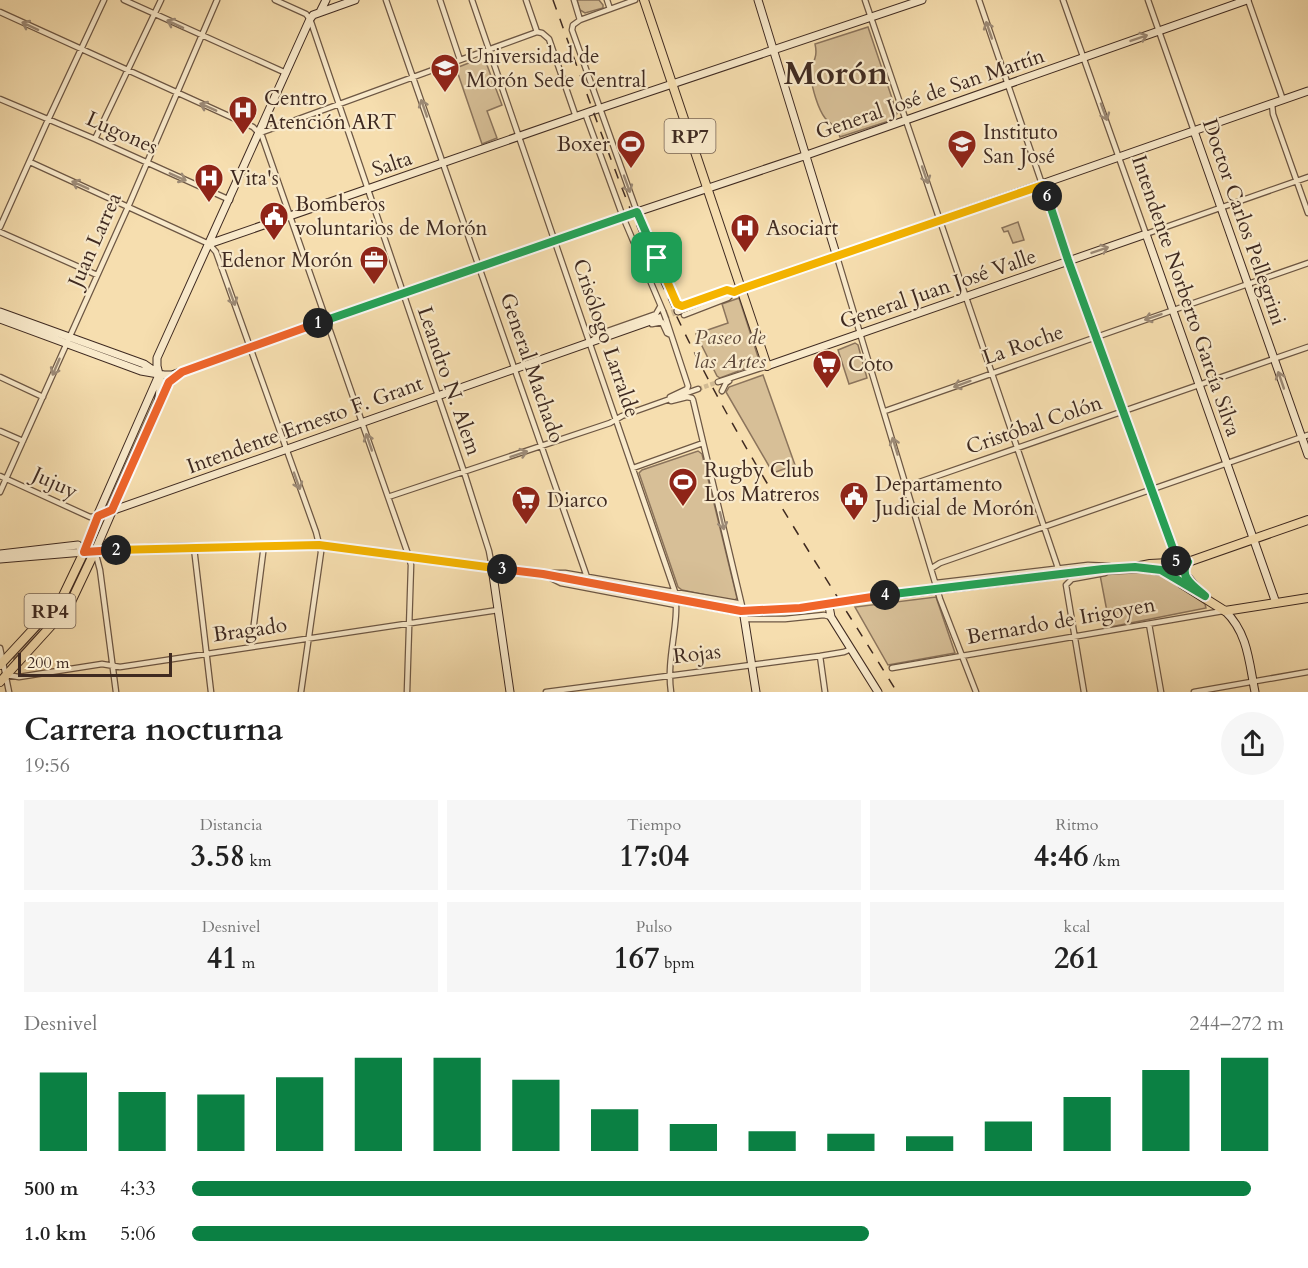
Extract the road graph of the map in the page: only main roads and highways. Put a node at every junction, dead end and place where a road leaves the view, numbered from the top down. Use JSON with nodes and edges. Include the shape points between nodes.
{"nodes":[{"id":1,"x":644,"y":0,"type":"edge"},
{"id":2,"x":767,"y":366,"type":"road end"},
{"id":3,"x":1308,"y":520,"type":"edge"},
{"id":4,"x":95,"y":551,"type":"junction"},
{"id":5,"x":1188,"y":562,"type":"junction"},
{"id":6,"x":1135,"y":567,"type":"junction"},
{"id":7,"x":1205,"y":596,"type":"junction"},
{"id":8,"x":1308,"y":598,"type":"edge"},
{"id":9,"x":1,"y":660,"type":"edge"},
{"id":10,"x":0,"y":682,"type":"edge"}],
"edges":[{"from":1,"to":2,"type":"main road","number":"RP7","via":[[708,188],[737,290]]},
{"from":3,"to":5,"type":"main road"},
{"from":4,"to":6,"type":"main road","bridge":true,"via":[[319,545],[543,574],[733,610],[770,611]]},
{"from":4,"to":9,"type":"main road","number":"RP4","via":[[84,552],[62,598]]},
{"from":4,"to":10,"type":"main road","number":"RP4","via":[[69,606]]},
{"from":5,"to":6,"type":"main road"},
{"from":5,"to":7,"type":"main road","via":[[1184,575]]},
{"from":6,"to":7,"type":"main road","via":[[1164,570]]},
{"from":7,"to":8,"type":"main road","name":"Bernardo de Irigoyen","via":[[1225,611]]}]}
